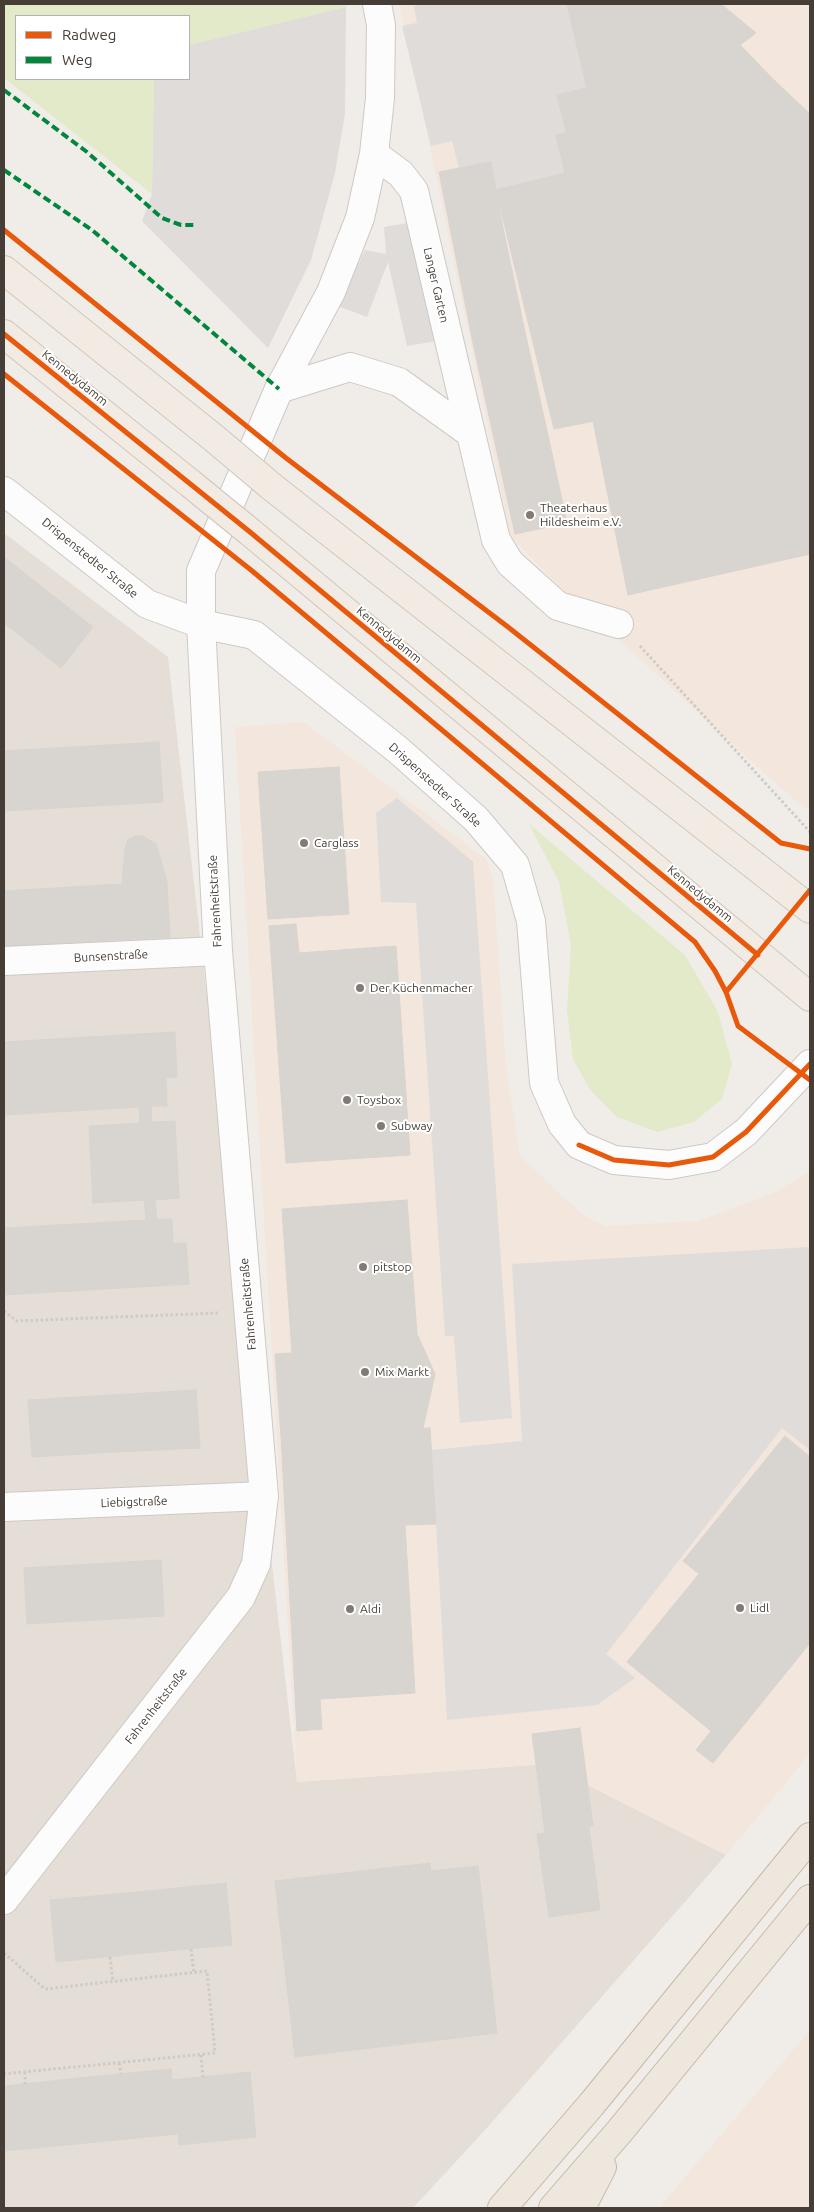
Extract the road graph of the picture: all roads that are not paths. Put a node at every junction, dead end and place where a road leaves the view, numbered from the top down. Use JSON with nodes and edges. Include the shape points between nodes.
{"nodes":[{"id":1,"x":377,"y":4,"type":"edge"},
{"id":2,"x":374,"y":154,"type":"junction"},
{"id":3,"x":4,"y":270,"type":"edge"},
{"id":4,"x":4,"y":334,"type":"edge"},
{"id":5,"x":279,"y":389,"type":"junction"},
{"id":6,"x":470,"y":433,"type":"junction"},
{"id":7,"x":4,"y":491,"type":"edge"},
{"id":8,"x":201,"y":624,"type":"junction"},
{"id":9,"x":619,"y":624,"type":"road end"},
{"id":10,"x":810,"y":909,"type":"edge"},
{"id":11,"x":218,"y":951,"type":"junction"},
{"id":12,"x":4,"y":962,"type":"edge"},
{"id":13,"x":810,"y":997,"type":"edge"},
{"id":14,"x":810,"y":1064,"type":"edge"},
{"id":15,"x":264,"y":1496,"type":"junction"},
{"id":16,"x":4,"y":1507,"type":"edge"},
{"id":17,"x":810,"y":1837,"type":"edge"},
{"id":18,"x":7,"y":1890,"type":"edge"},
{"id":19,"x":810,"y":1899,"type":"edge"},
{"id":20,"x":619,"y":2132,"type":"junction"},
{"id":21,"x":502,"y":2208,"type":"edge"},
{"id":22,"x":553,"y":2208,"type":"edge"},
{"id":23,"x":581,"y":2208,"type":"edge"}],
"edges":[{"from":1,"to":2,"type":"street","via":[[381,25],[380,98]]},
{"from":2,"to":5,"type":"street","via":[[360,218],[331,292]]},
{"from":2,"to":6,"type":"street","name":"Langer Garten","via":[[401,174],[414,191]]},
{"from":3,"to":10,"type":"main road","bridge":true,"via":[[272,487]]},
{"from":4,"to":13,"type":"main road","name":"Kennedydamm","bridge":true,"via":[[250,532]]},
{"from":5,"to":6,"type":"street","via":[[350,367],[399,382]]},
{"from":5,"to":8,"type":"street","via":[[201,571]]},
{"from":6,"to":9,"type":"street","name":"Langer Garten","via":[[496,540],[510,563],[558,606]]},
{"from":7,"to":8,"type":"street","name":"Drispenstedter Straße","via":[[147,604]]},
{"from":8,"to":11,"type":"street","name":"Fahrenheitstraße"},
{"from":8,"to":14,"type":"street","name":"Drispenstedter Straße","via":[[254,635],[398,750],[476,819],[515,865],[530,921],[544,1083],[562,1124],[579,1145],[614,1160],[669,1166],[713,1157],[746,1132]]},
{"from":11,"to":12,"type":"street","name":"Bunsenstraße"},
{"from":11,"to":15,"type":"street","name":"Fahrenheitstraße"},
{"from":15,"to":16,"type":"street","name":"Liebigstraße"},
{"from":15,"to":18,"type":"street","name":"Fahrenheitstraße","via":[[256,1564],[241,1597]]},
{"from":17,"to":21,"type":"highway","via":[[591,2105]]},
{"from":19,"to":20,"type":"highway"},
{"from":20,"to":22,"type":"highway"},
{"from":20,"to":23,"type":"highway"}]}
